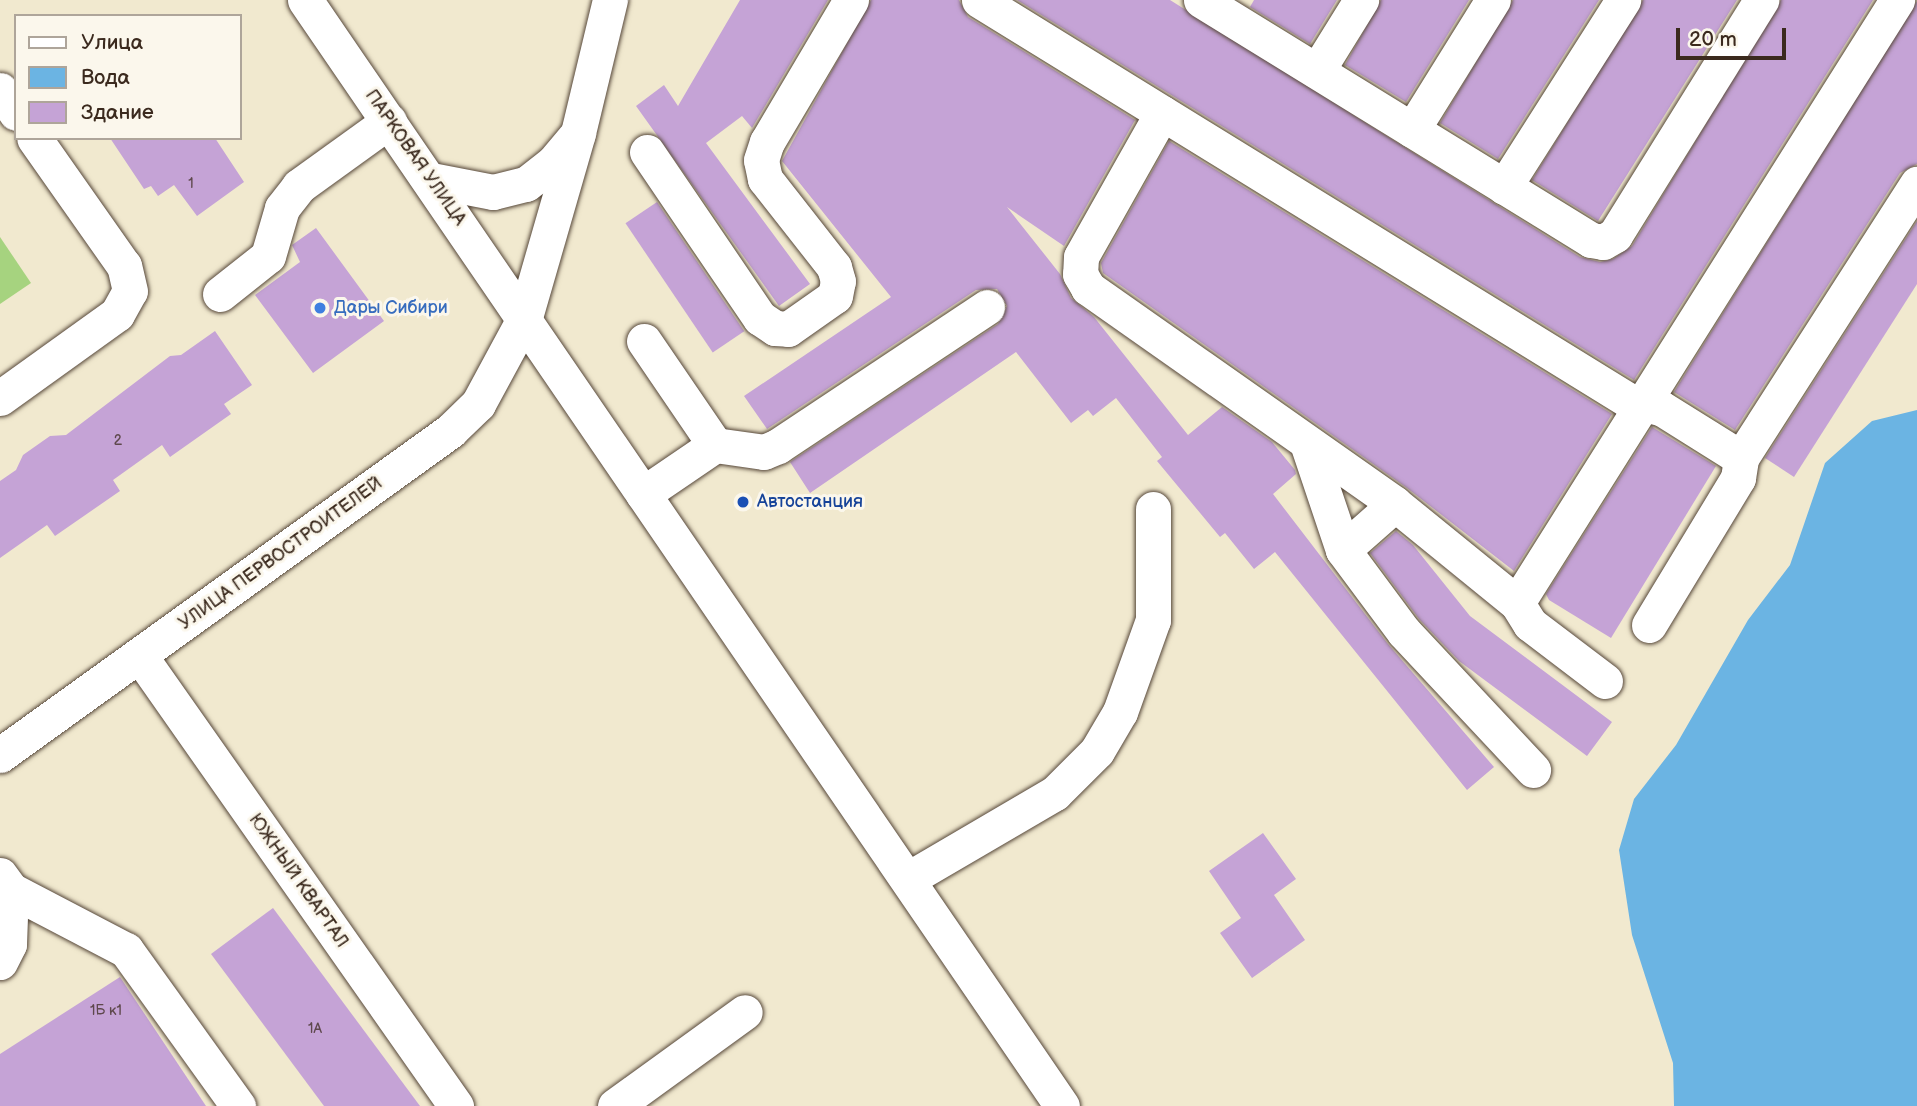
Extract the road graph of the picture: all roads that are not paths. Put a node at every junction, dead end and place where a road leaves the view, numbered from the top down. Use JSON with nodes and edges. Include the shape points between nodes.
{"nodes":[{"id":1,"x":305,"y":0,"type":"edge"},
{"id":2,"x":610,"y":0,"type":"edge"},
{"id":3,"x":852,"y":0,"type":"edge"},
{"id":4,"x":978,"y":0,"type":"edge"},
{"id":5,"x":1361,"y":0,"type":"edge"},
{"id":6,"x":1493,"y":0,"type":"edge"},
{"id":7,"x":1623,"y":0,"type":"edge"},
{"id":8,"x":1761,"y":0,"type":"edge"},
{"id":9,"x":1897,"y":0,"type":"edge"},
{"id":10,"x":1220,"y":5,"type":"edge"},
{"id":11,"x":1317,"y":71,"type":"junction"},
{"id":12,"x":0,"y":90,"type":"edge"},
{"id":13,"x":14,"y":110,"type":"edge"},
{"id":14,"x":1162,"y":113,"type":"junction"},
{"id":15,"x":389,"y":121,"type":"junction"},
{"id":16,"x":1412,"y":130,"type":"junction"},
{"id":17,"x":578,"y":133,"type":"junction"},
{"id":18,"x":35,"y":140,"type":"edge"},
{"id":19,"x":646,"y":152,"type":"dead end"},
{"id":20,"x":431,"y":180,"type":"junction"},
{"id":21,"x":1917,"y":184,"type":"edge"},
{"id":22,"x":1504,"y":187,"type":"junction"},
{"id":23,"x":220,"y":294,"type":"dead end"},
{"id":24,"x":987,"y":307,"type":"dead end"},
{"id":25,"x":525,"y":317,"type":"junction"},
{"id":26,"x":644,"y":341,"type":"dead end"},
{"id":27,"x":0,"y":398,"type":"edge"},
{"id":28,"x":1642,"y":403,"type":"junction"},
{"id":29,"x":1307,"y":443,"type":"junction"},
{"id":30,"x":715,"y":445,"type":"junction"},
{"id":31,"x":1741,"y":458,"type":"junction"},
{"id":32,"x":643,"y":495,"type":"junction"},
{"id":33,"x":1395,"y":504,"type":"junction"},
{"id":34,"x":1153,"y":509,"type":"dead end"},
{"id":35,"x":1343,"y":550,"type":"junction"},
{"id":36,"x":1517,"y":603,"type":"junction"},
{"id":37,"x":1649,"y":625,"type":"dead end"},
{"id":38,"x":140,"y":656,"type":"junction"},
{"id":39,"x":1605,"y":681,"type":"dead end"},
{"id":40,"x":0,"y":755,"type":"edge"},
{"id":41,"x":1533,"y":770,"type":"dead end"},
{"id":42,"x":908,"y":879,"type":"junction"},
{"id":43,"x":5,"y":882,"type":"edge"},
{"id":44,"x":0,"y":962,"type":"edge"},
{"id":45,"x":746,"y":1012,"type":"dead end"},
{"id":46,"x":238,"y":1106,"type":"edge"},
{"id":47,"x":456,"y":1106,"type":"edge"},
{"id":48,"x":615,"y":1106,"type":"edge"},
{"id":49,"x":1062,"y":1106,"type":"edge"}],
"edges":[{"from":1,"to":15,"type":"street","name":"ПАРКОВАЯ УЛИЦА"},
{"from":2,"to":17,"type":"street","name":"УЛИЦА ПЕРВОСТРОИТЕЛЕЙ"},
{"from":3,"to":19,"type":"street","via":[[767,142],[761,160],[765,179],[834,267],[838,281],[835,296],[788,329],[775,328],[760,318]]},
{"from":4,"to":14,"type":"street"},
{"from":5,"to":11,"type":"street"},
{"from":6,"to":16,"type":"street"},
{"from":7,"to":22,"type":"street"},
{"from":8,"to":22,"type":"street","via":[[1615,235],[1604,242],[1591,240]]},
{"from":9,"to":28,"type":"street"},
{"from":10,"to":11,"type":"street"},
{"from":11,"to":16,"type":"street"},
{"from":12,"to":13,"type":"street"},
{"from":14,"to":28,"type":"street","via":[[1628,400]]},
{"from":14,"to":29,"type":"street","via":[[1081,257],[1080,274],[1088,288]]},
{"from":15,"to":20,"type":"street","name":"ПАРКОВАЯ УЛИЦА"},
{"from":15,"to":23,"type":"street","via":[[299,186],[282,208],[268,256]]},
{"from":16,"to":22,"type":"street"},
{"from":17,"to":20,"type":"street","via":[[553,163],[526,184],[494,192]]},
{"from":17,"to":25,"type":"street","name":"УЛИЦА ПЕРВОСТРОИТЕЛЕЙ"},
{"from":18,"to":27,"type":"street","via":[[124,266],[130,291],[117,314]]},
{"from":20,"to":25,"type":"street","name":"ПАРКОВАЯ УЛИЦА"},
{"from":21,"to":31,"type":"street"},
{"from":24,"to":30,"type":"street","via":[[778,446],[764,452]]},
{"from":25,"to":32,"type":"street","name":"ПАРКОВАЯ УЛИЦА"},
{"from":25,"to":38,"type":"street","name":"УЛИЦА ПЕРВОСТРОИТЕЛЕЙ","via":[[478,404],[450,430]]},
{"from":26,"to":30,"type":"street"},
{"from":28,"to":31,"type":"street","via":[[1661,408]]},
{"from":28,"to":36,"type":"street"},
{"from":29,"to":33,"type":"street"},
{"from":29,"to":35,"type":"street"},
{"from":30,"to":32,"type":"street"},
{"from":31,"to":37,"type":"street","via":[[1738,478]]},
{"from":32,"to":42,"type":"street","name":"ПАРКОВАЯ УЛИЦА"},
{"from":33,"to":35,"type":"street"},
{"from":33,"to":36,"type":"street"},
{"from":34,"to":42,"type":"street","via":[[1155,598],[1150,633],[1120,712],[1097,751],[1055,793]]},
{"from":35,"to":41,"type":"street","via":[[1404,632]]},
{"from":36,"to":39,"type":"street","via":[[1530,624]]},
{"from":38,"to":40,"type":"street","name":"УЛИЦА ПЕРВОСТРОИТЕЛЕЙ"},
{"from":38,"to":47,"type":"street","name":"ЮЖНЫЙ КВАРТАЛ"},
{"from":42,"to":49,"type":"street","name":"ПАРКОВАЯ УЛИЦА"},
{"from":43,"to":44,"type":"street","via":[[9,944]]},
{"from":43,"to":46,"type":"street","via":[[125,950]]},
{"from":45,"to":48,"type":"street"}]}
